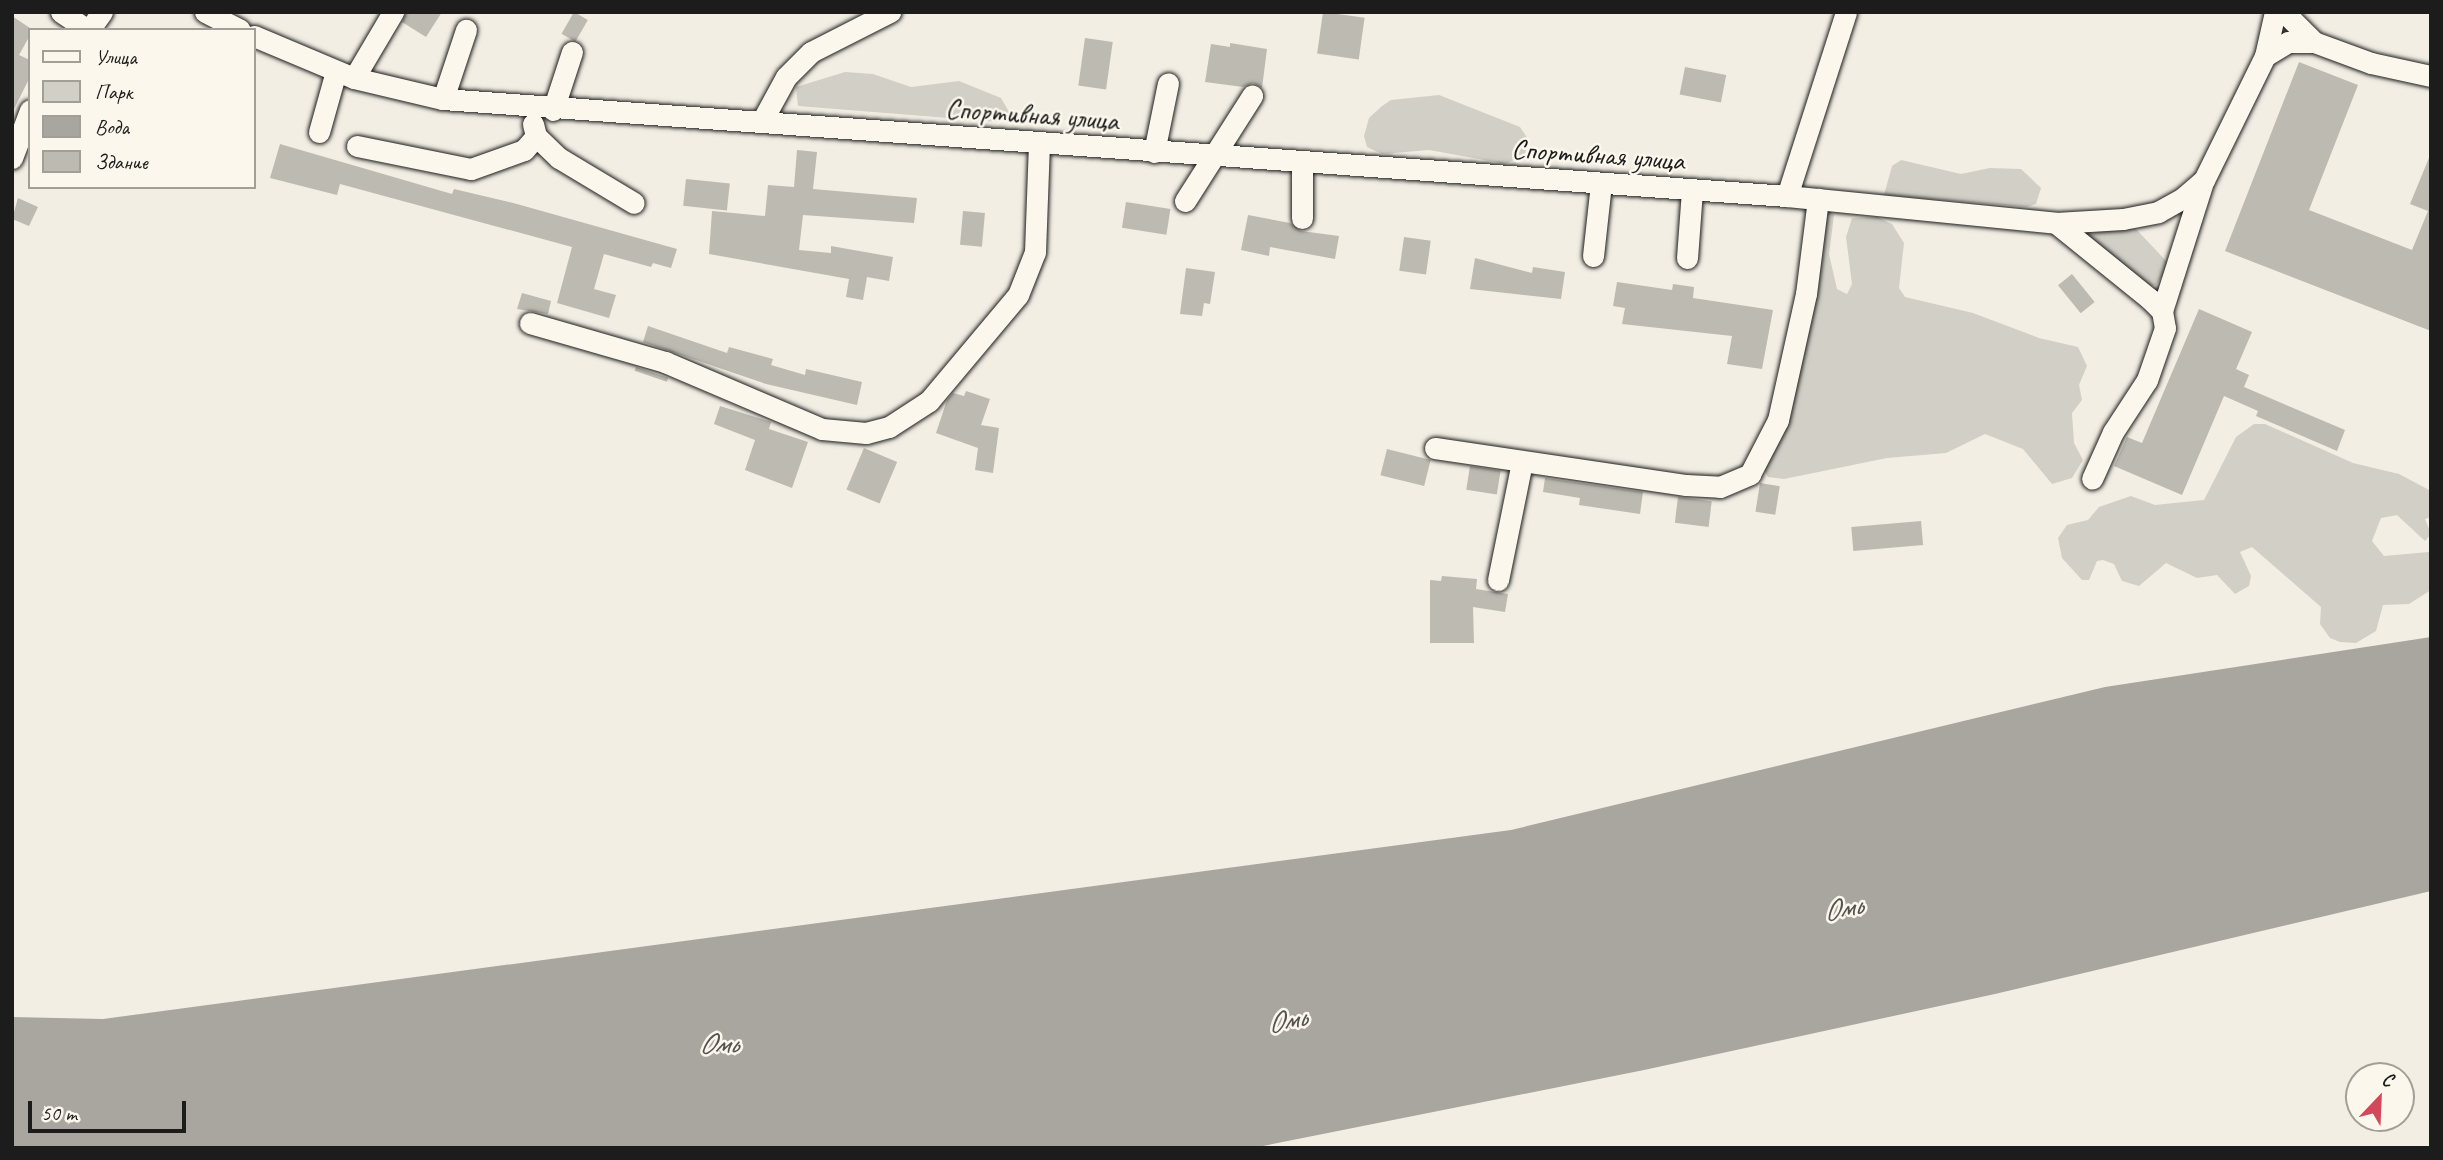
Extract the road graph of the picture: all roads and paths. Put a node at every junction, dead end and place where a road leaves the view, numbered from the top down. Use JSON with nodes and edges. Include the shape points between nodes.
{"nodes":[{"id":1,"x":61,"y":12,"type":"edge"},
{"id":2,"x":102,"y":12,"type":"edge"},
{"id":3,"x":205,"y":12,"type":"edge"},
{"id":4,"x":393,"y":12,"type":"edge"},
{"id":5,"x":1846,"y":12,"type":"edge"},
{"id":6,"x":2275,"y":12,"type":"edge"},
{"id":7,"x":2284,"y":12,"type":"edge"},
{"id":8,"x":881,"y":14,"type":"edge"},
{"id":9,"x":86,"y":28,"type":"edge"},
{"id":10,"x":90,"y":28,"type":"edge"},
{"id":11,"x":235,"y":28,"type":"edge"},
{"id":12,"x":466,"y":30,"type":"dead end"},
{"id":13,"x":256,"y":37,"type":"edge"},
{"id":14,"x":2314,"y":42,"type":"junction"},
{"id":15,"x":572,"y":52,"type":"dead end"},
{"id":16,"x":2265,"y":56,"type":"junction"},
{"id":17,"x":345,"y":75,"type":"junction"},
{"id":18,"x":2431,"y":76,"type":"edge"},
{"id":19,"x":1168,"y":83,"type":"dead end"},
{"id":20,"x":1252,"y":96,"type":"dead end"},
{"id":21,"x":443,"y":99,"type":"junction"},
{"id":22,"x":528,"y":108,"type":"junction"},
{"id":23,"x":553,"y":110,"type":"junction"},
{"id":24,"x":28,"y":115,"type":"edge"},
{"id":25,"x":762,"y":121,"type":"junction"},
{"id":26,"x":319,"y":132,"type":"dead end"},
{"id":27,"x":536,"y":136,"type":"junction"},
{"id":28,"x":1038,"y":143,"type":"junction"},
{"id":29,"x":357,"y":146,"type":"dead end"},
{"id":30,"x":1154,"y":152,"type":"junction"},
{"id":31,"x":1213,"y":156,"type":"junction"},
{"id":32,"x":12,"y":158,"type":"edge"},
{"id":33,"x":1302,"y":163,"type":"junction"},
{"id":34,"x":2204,"y":180,"type":"junction"},
{"id":35,"x":1601,"y":183,"type":"junction"},
{"id":36,"x":1692,"y":190,"type":"junction"},
{"id":37,"x":1787,"y":196,"type":"junction"},
{"id":38,"x":1818,"y":199,"type":"junction"},
{"id":39,"x":1185,"y":201,"type":"dead end"},
{"id":40,"x":634,"y":203,"type":"dead end"},
{"id":41,"x":1302,"y":218,"type":"dead end"},
{"id":42,"x":2056,"y":223,"type":"junction"},
{"id":43,"x":1593,"y":256,"type":"dead end"},
{"id":44,"x":1687,"y":258,"type":"dead end"},
{"id":45,"x":2162,"y":311,"type":"junction"},
{"id":46,"x":530,"y":323,"type":"dead end"},
{"id":47,"x":1435,"y":448,"type":"dead end"},
{"id":48,"x":1522,"y":462,"type":"junction"},
{"id":49,"x":2092,"y":479,"type":"dead end"},
{"id":50,"x":1498,"y":580,"type":"dead end"}],
"edges":[{"from":1,"to":9,"type":"street"},
{"from":2,"to":10,"type":"street"},
{"from":3,"to":11,"type":"street"},
{"from":4,"to":17,"type":"street"},
{"from":5,"to":37,"type":"street"},
{"from":6,"to":16,"type":"street"},
{"from":7,"to":14,"type":"street"},
{"from":8,"to":25,"type":"street","via":[[811,51],[786,77]]},
{"from":12,"to":21,"type":"street"},
{"from":13,"to":17,"type":"street","name":"Спортивная улица"},
{"from":14,"to":16,"type":"street","via":[[2288,42]]},
{"from":14,"to":18,"type":"street","via":[[2371,63]]},
{"from":15,"to":23,"type":"street"},
{"from":16,"to":34,"type":"street"},
{"from":17,"to":21,"type":"street","name":"Спортивная улица"},
{"from":17,"to":26,"type":"street"},
{"from":19,"to":30,"type":"street"},
{"from":20,"to":31,"type":"street"},
{"from":21,"to":22,"type":"street","name":"Спортивная улица"},
{"from":22,"to":23,"type":"street","name":"Спортивная улица"},
{"from":22,"to":27,"type":"street"},
{"from":23,"to":25,"type":"street","name":"Спортивная улица"},
{"from":24,"to":32,"type":"street"},
{"from":25,"to":28,"type":"street","name":"Спортивная улица"},
{"from":27,"to":29,"type":"street","via":[[524,150],[471,169]]},
{"from":27,"to":40,"type":"street","via":[[559,158]]},
{"from":28,"to":30,"type":"street","name":"Спортивная улица"},
{"from":28,"to":46,"type":"street","via":[[1035,252],[1018,295],[929,401],[889,428],[866,433],[822,429],[665,362]]},
{"from":30,"to":31,"type":"street","name":"Спортивная улица"},
{"from":31,"to":33,"type":"street","name":"Спортивная улица"},
{"from":31,"to":39,"type":"street"},
{"from":33,"to":35,"type":"street","name":"Спортивная улица"},
{"from":33,"to":41,"type":"street"},
{"from":34,"to":42,"type":"street","name":"Спортивная улица","via":[[2158,212]]},
{"from":34,"to":45,"type":"street"},
{"from":35,"to":36,"type":"street","name":"Спортивная улица"},
{"from":35,"to":43,"type":"street"},
{"from":36,"to":37,"type":"street","name":"Спортивная улица"},
{"from":36,"to":44,"type":"street"},
{"from":37,"to":38,"type":"street","name":"Спортивная улица"},
{"from":38,"to":42,"type":"street","name":"Спортивная улица"},
{"from":38,"to":48,"type":"street","via":[[1805,294],[1778,420],[1750,474],[1720,487]]},
{"from":42,"to":45,"type":"street"},
{"from":45,"to":49,"type":"street","via":[[2165,328],[2147,380],[2113,432]]},
{"from":47,"to":48,"type":"street"},
{"from":48,"to":50,"type":"street"}]}
